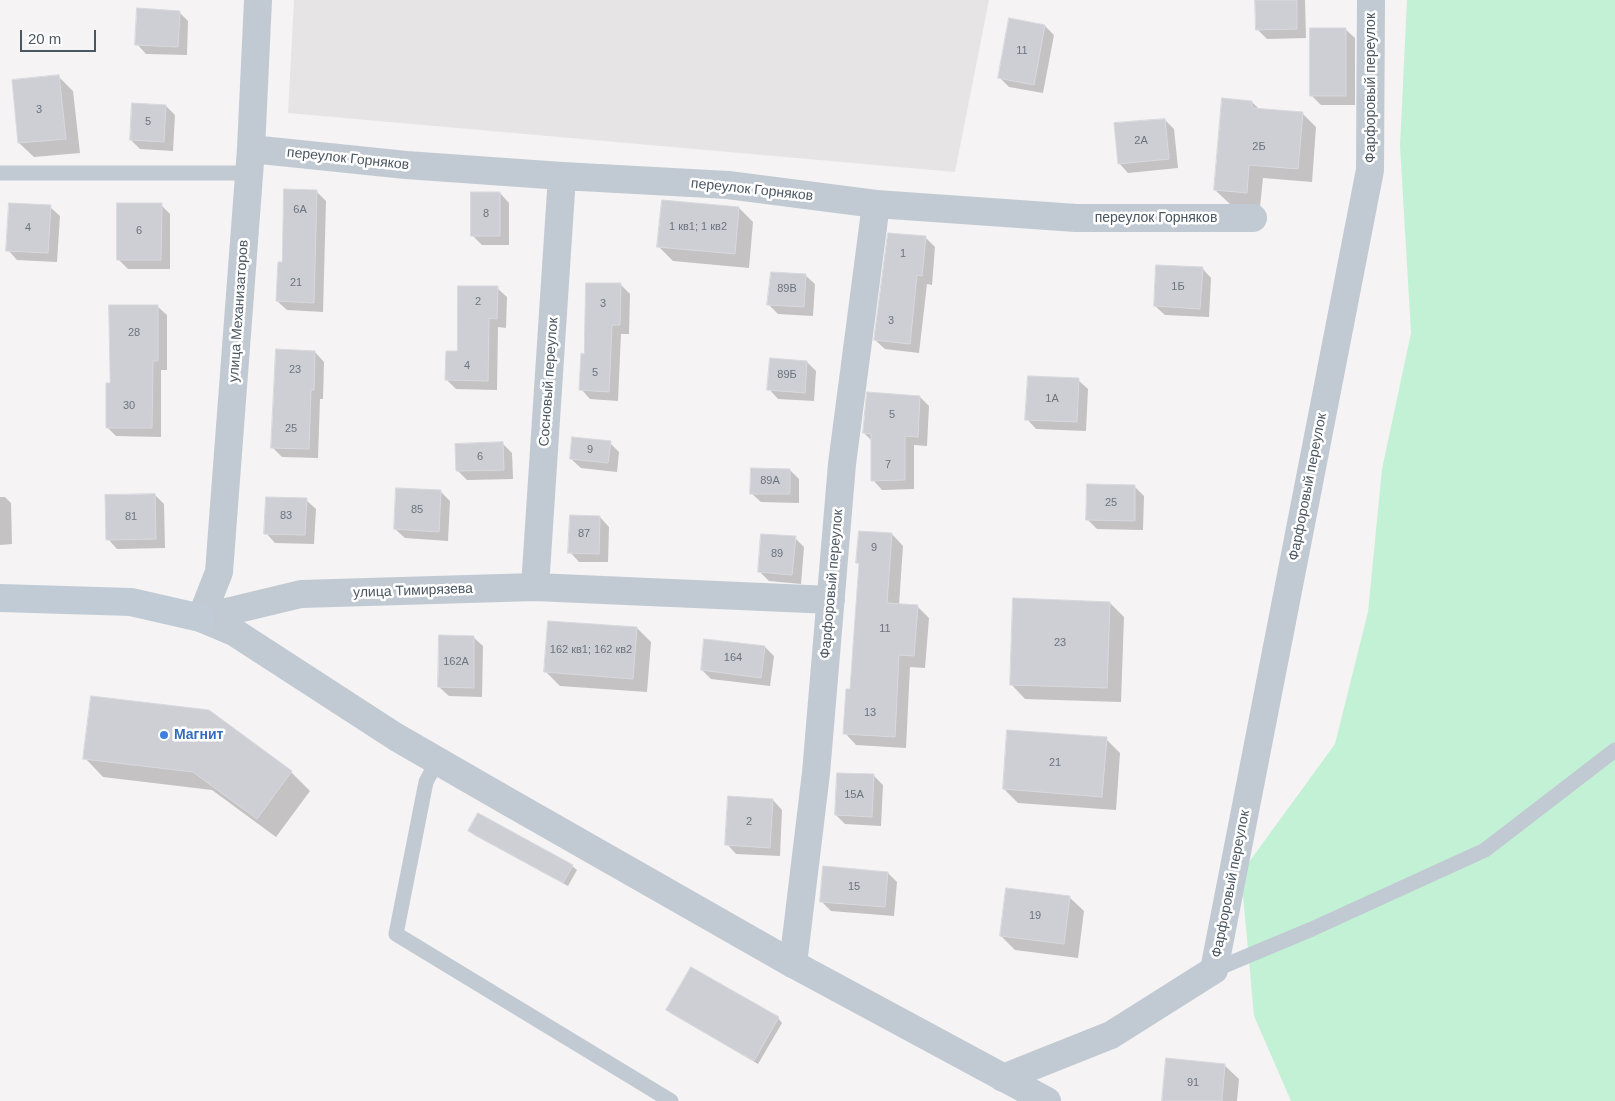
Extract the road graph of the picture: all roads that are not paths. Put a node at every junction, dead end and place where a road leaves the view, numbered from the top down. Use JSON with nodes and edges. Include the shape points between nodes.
{"nodes":[{"id":1,"x":258,"y":0,"type":"edge"},
{"id":2,"x":1371,"y":0,"type":"edge"},
{"id":3,"x":250,"y":161,"type":"junction"},
{"id":4,"x":0,"y":172,"type":"edge"},
{"id":5,"x":562,"y":176,"type":"junction"},
{"id":6,"x":876,"y":204,"type":"junction"},
{"id":7,"x":1253,"y":218,"type":"dead end"},
{"id":8,"x":535,"y":588,"type":"junction"},
{"id":9,"x":0,"y":598,"type":"edge"},
{"id":10,"x":830,"y":600,"type":"junction"},
{"id":11,"x":201,"y":618,"type":"junction"},
{"id":12,"x":1615,"y":750,"type":"edge"},
{"id":13,"x":437,"y":761,"type":"junction"},
{"id":14,"x":793,"y":964,"type":"junction"},
{"id":15,"x":1214,"y":970,"type":"junction"},
{"id":16,"x":1003,"y":1078,"type":"junction"},
{"id":17,"x":671,"y":1101,"type":"edge"},
{"id":18,"x":1047,"y":1101,"type":"edge"}],
"edges":[{"from":1,"to":3,"type":"street","name":"улица Механизаторов"},
{"from":2,"to":15,"type":"street","name":"Фарфоровый переулок","via":[[1370,170]]},
{"from":3,"to":4,"type":"lane"},
{"from":3,"to":5,"type":"street","name":"переулок Горняков","via":[[406,165]]},
{"from":3,"to":11,"type":"street","name":"улица Механизаторов","via":[[219,572]]},
{"from":5,"to":6,"type":"street","name":"переулок Горняков","via":[[728,185]]},
{"from":5,"to":8,"type":"street","name":"Сосновый переулок"},
{"from":6,"to":7,"type":"street","name":"переулок Горняков","via":[[1076,218]]},
{"from":6,"to":10,"type":"street","name":"Фарфоровый переулок","via":[[842,464]]},
{"from":8,"to":10,"type":"street","name":"улица Тимирязева"},
{"from":8,"to":11,"type":"street","name":"улица Тимирязева","via":[[301,594]]},
{"from":9,"to":11,"type":"main road","name":"улица Тимирязева","via":[[131,602]]},
{"from":10,"to":14,"type":"street","name":"Фарфоровый переулок","via":[[816,773]]},
{"from":11,"to":13,"type":"street","via":[[234,632]]},
{"from":12,"to":15,"type":"lane","via":[[1486,850]]},
{"from":13,"to":14,"type":"street"},
{"from":13,"to":17,"type":"lane","via":[[426,782],[396,934]]},
{"from":14,"to":16,"type":"street"},
{"from":15,"to":16,"type":"street","via":[[1111,1035]]},
{"from":16,"to":18,"type":"street"}]}
